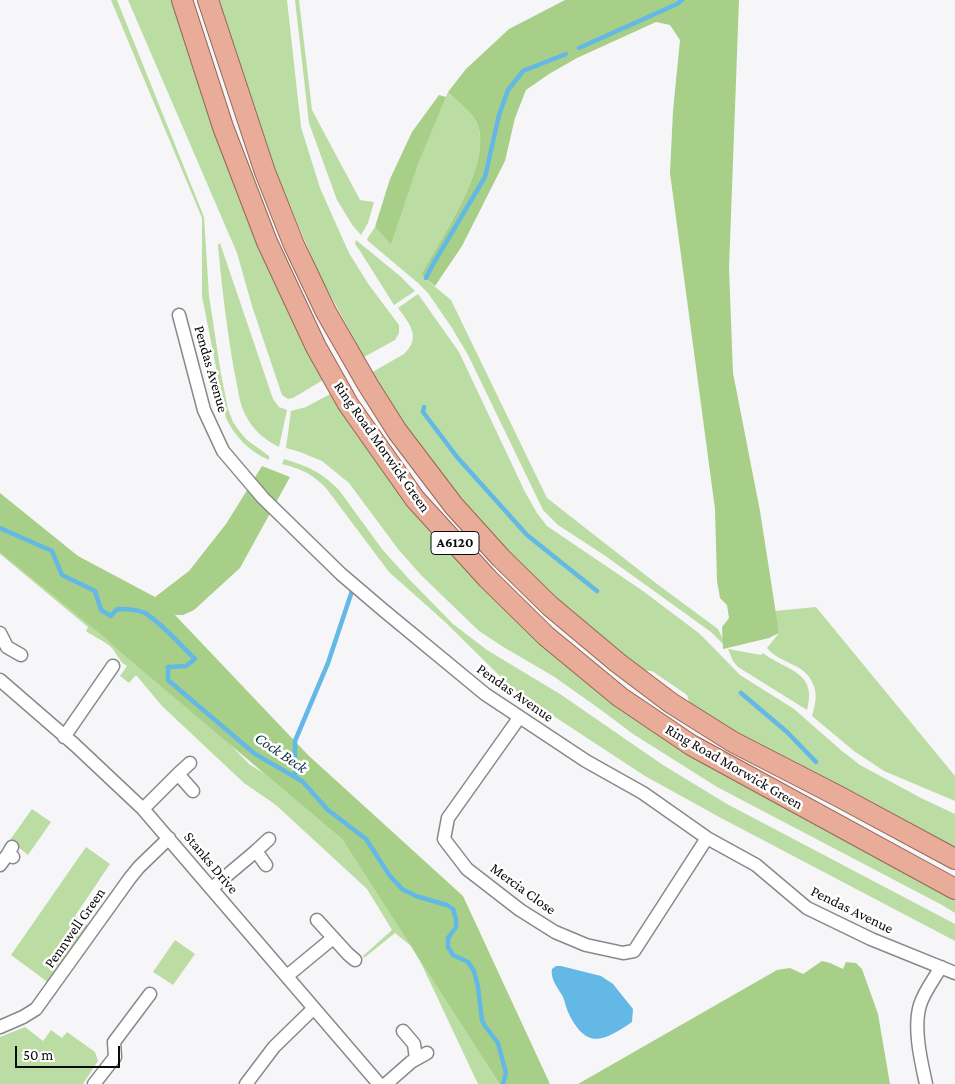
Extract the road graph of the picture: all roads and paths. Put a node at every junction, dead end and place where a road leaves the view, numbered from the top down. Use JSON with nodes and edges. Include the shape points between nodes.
{"nodes":[{"id":1,"x":182,"y":0,"type":"edge"},
{"id":2,"x":208,"y":0,"type":"edge"},
{"id":3,"x":179,"y":316,"type":"dead end"},
{"id":4,"x":0,"y":633,"type":"edge"},
{"id":5,"x":21,"y":655,"type":"dead end"},
{"id":6,"x":112,"y":666,"type":"dead end"},
{"id":7,"x":0,"y":680,"type":"edge"},
{"id":8,"x":520,"y":718,"type":"junction"},
{"id":9,"x":64,"y":737,"type":"junction"},
{"id":10,"x":190,"y":763,"type":"dead end"},
{"id":11,"x":178,"y":774,"type":"junction"},
{"id":12,"x":193,"y":791,"type":"dead end"},
{"id":13,"x":143,"y":809,"type":"junction"},
{"id":14,"x":169,"y":838,"type":"junction"},
{"id":15,"x":706,"y":838,"type":"junction"},
{"id":16,"x":269,"y":839,"type":"dead end"},
{"id":17,"x":256,"y":851,"type":"junction"},
{"id":18,"x":11,"y":852,"type":"dead end"},
{"id":19,"x":955,"y":860,"type":"edge"},
{"id":20,"x":0,"y":864,"type":"edge"},
{"id":21,"x":266,"y":866,"type":"dead end"},
{"id":22,"x":212,"y":888,"type":"junction"},
{"id":23,"x":955,"y":889,"type":"edge"},
{"id":24,"x":317,"y":920,"type":"dead end"},
{"id":25,"x":333,"y":938,"type":"junction"},
{"id":26,"x":355,"y":960,"type":"dead end"},
{"id":27,"x":941,"y":967,"type":"junction"},
{"id":28,"x":955,"y":973,"type":"edge"},
{"id":29,"x":287,"y":976,"type":"junction"},
{"id":30,"x":150,"y":994,"type":"dead end"},
{"id":31,"x":314,"y":1008,"type":"junction"},
{"id":32,"x":0,"y":1027,"type":"edge"},
{"id":33,"x":404,"y":1031,"type":"dead end"},
{"id":34,"x":94,"y":1084,"type":"edge"},
{"id":35,"x":246,"y":1084,"type":"edge"},
{"id":36,"x":379,"y":1084,"type":"edge"},
{"id":37,"x":386,"y":1084,"type":"edge"},
{"id":38,"x":926,"y":1084,"type":"edge"}],
"edges":[{"from":1,"to":23,"type":"highway","name":"Ring Road Morwick Green","number":"A6120","via":[[223,127],[267,242],[312,338],[348,404],[415,499],[488,579],[546,636],[620,697],[690,745]]},
{"from":2,"to":19,"type":"highway","name":"Ring Road Morwick Green","number":"A6120","via":[[265,172],[294,245],[326,312],[397,431],[454,506],[550,606],[671,703],[733,742]]},
{"from":3,"to":8,"type":"street","name":"Pendas Avenue","via":[[204,410],[223,451],[262,498],[382,610],[485,694]]},
{"from":4,"to":5,"type":"street","via":[[8,647]]},
{"from":6,"to":9,"type":"street"},
{"from":7,"to":9,"type":"street","name":"Stanks Drive"},
{"from":8,"to":15,"type":"street","name":"Pendas Avenue","via":[[643,793]]},
{"from":8,"to":15,"type":"street","name":"Mercia Close","via":[[448,818],[444,838],[467,869],[520,910],[555,932],[586,945],[623,953],[634,951]]},
{"from":9,"to":13,"type":"street","name":"Stanks Drive"},
{"from":10,"to":11,"type":"street"},
{"from":11,"to":12,"type":"street"},
{"from":11,"to":13,"type":"street"},
{"from":13,"to":14,"type":"street","name":"Stanks Drive"},
{"from":14,"to":22,"type":"street","name":"Stanks Drive"},
{"from":14,"to":32,"type":"street","name":"Pennwell Green","via":[[130,878],[36,1009]]},
{"from":15,"to":27,"type":"street","name":"Pendas Avenue","via":[[756,865],[806,908],[871,940]]},
{"from":16,"to":17,"type":"street"},
{"from":17,"to":21,"type":"street"},
{"from":17,"to":22,"type":"street"},
{"from":18,"to":20,"type":"street"},
{"from":22,"to":29,"type":"street","name":"Stanks Drive"},
{"from":24,"to":25,"type":"street"},
{"from":25,"to":26,"type":"street"},
{"from":25,"to":29,"type":"street"},
{"from":27,"to":28,"type":"street","name":"Pendas Avenue"},
{"from":27,"to":38,"type":"street","via":[[920,1006],[918,1030]]},
{"from":29,"to":31,"type":"street","name":"Stanks Drive"},
{"from":30,"to":34,"type":"street","via":[[114,1042],[115,1057]]},
{"from":31,"to":35,"type":"street","via":[[274,1047]]},
{"from":31,"to":36,"type":"street","name":"Stanks Drive"},
{"from":33,"to":37,"type":"street","via":[[422,1056]]}]}
